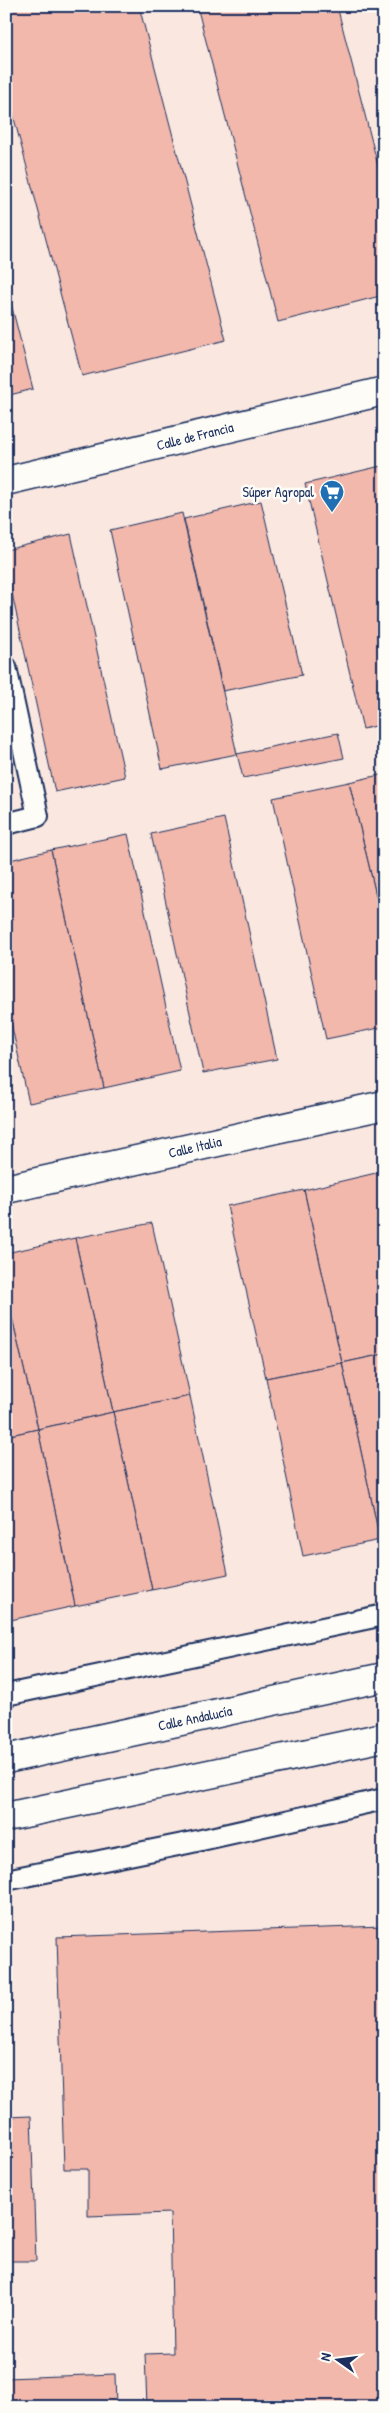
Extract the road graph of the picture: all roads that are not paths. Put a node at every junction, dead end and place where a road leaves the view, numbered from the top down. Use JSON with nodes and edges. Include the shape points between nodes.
{"nodes":[{"id":1,"x":384,"y":391,"type":"edge"},
{"id":2,"x":6,"y":481,"type":"edge"},
{"id":3,"x":6,"y":667,"type":"edge"},
{"id":4,"x":6,"y":824,"type":"edge"},
{"id":5,"x":384,"y":1105,"type":"edge"},
{"id":6,"x":6,"y":1189,"type":"edge"},
{"id":7,"x":384,"y":1615,"type":"edge"},
{"id":8,"x":384,"y":1678,"type":"edge"},
{"id":9,"x":6,"y":1695,"type":"edge"},
{"id":10,"x":384,"y":1737,"type":"edge"},
{"id":11,"x":6,"y":1759,"type":"edge"},
{"id":12,"x":384,"y":1799,"type":"edge"},
{"id":13,"x":6,"y":1818,"type":"edge"},
{"id":14,"x":6,"y":1880,"type":"edge"}],
"edges":[{"from":1,"to":2,"type":"street","name":"Calle de Francia"},
{"from":3,"to":4,"type":"lane","via":[[38,816]]},
{"from":5,"to":6,"type":"street","name":"Calle Italia"},
{"from":7,"to":9,"type":"lane"},
{"from":8,"to":11,"type":"street","name":"Calle Andalucía"},
{"from":10,"to":13,"type":"street"},
{"from":12,"to":14,"type":"lane"}]}
